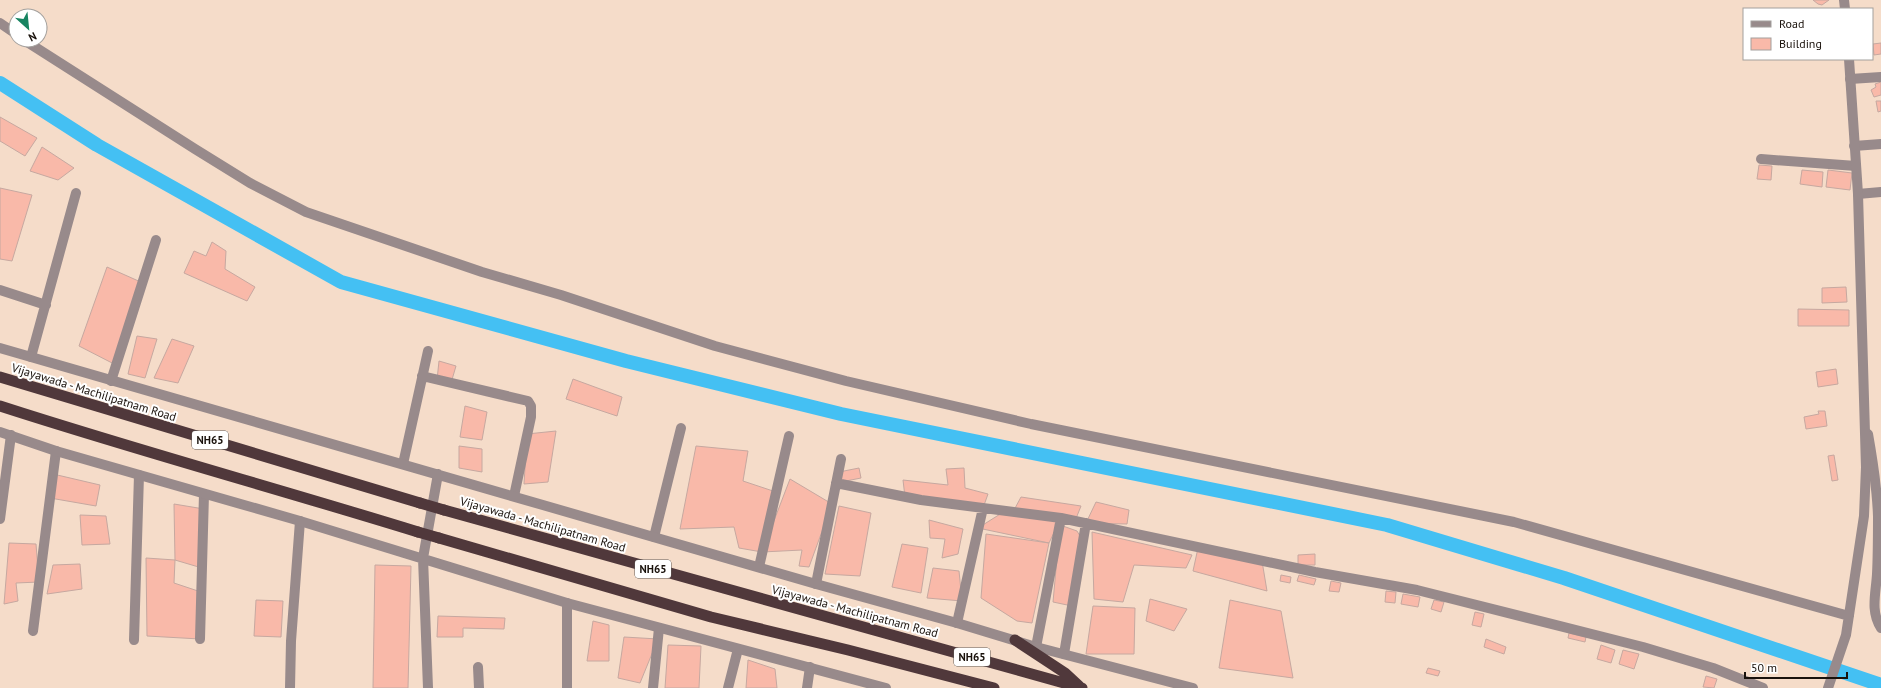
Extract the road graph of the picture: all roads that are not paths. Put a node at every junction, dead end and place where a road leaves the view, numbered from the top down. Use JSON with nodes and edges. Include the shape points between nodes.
{"nodes":[{"id":1,"x":36,"y":48,"type":"edge"},
{"id":2,"x":1849,"y":60,"type":"edge"},
{"id":3,"x":1881,"y":77,"type":"edge"},
{"id":4,"x":1850,"y":79,"type":"junction"},
{"id":5,"x":1881,"y":144,"type":"edge"},
{"id":6,"x":1854,"y":146,"type":"junction"},
{"id":7,"x":1761,"y":159,"type":"dead end"},
{"id":8,"x":1856,"y":166,"type":"junction"},
{"id":9,"x":1881,"y":192,"type":"edge"},
{"id":10,"x":76,"y":193,"type":"dead end"},
{"id":11,"x":1858,"y":194,"type":"junction"},
{"id":12,"x":156,"y":240,"type":"dead end"},
{"id":13,"x":0,"y":290,"type":"edge"},
{"id":14,"x":46,"y":305,"type":"junction"},
{"id":15,"x":0,"y":348,"type":"edge"},
{"id":16,"x":428,"y":351,"type":"dead end"},
{"id":17,"x":31,"y":357,"type":"junction"},
{"id":18,"x":422,"y":376,"type":"junction"},
{"id":19,"x":0,"y":377,"type":"edge"},
{"id":20,"x":111,"y":381,"type":"junction"},
{"id":21,"x":0,"y":406,"type":"edge"},
{"id":22,"x":1865,"y":417,"type":"junction"},
{"id":23,"x":680,"y":428,"type":"dead end"},
{"id":24,"x":0,"y":432,"type":"edge"},
{"id":25,"x":10,"y":436,"type":"junction"},
{"id":26,"x":789,"y":436,"type":"dead end"},
{"id":27,"x":56,"y":451,"type":"junction"},
{"id":28,"x":841,"y":459,"type":"dead end"},
{"id":29,"x":403,"y":464,"type":"junction"},
{"id":30,"x":438,"y":474,"type":"junction"},
{"id":31,"x":139,"y":475,"type":"junction"},
{"id":32,"x":836,"y":483,"type":"junction"},
{"id":33,"x":204,"y":494,"type":"junction"},
{"id":34,"x":514,"y":496,"type":"junction"},
{"id":35,"x":983,"y":508,"type":"junction"},
{"id":36,"x":1061,"y":518,"type":"junction"},
{"id":37,"x":0,"y":519,"type":"edge"},
{"id":38,"x":300,"y":521,"type":"junction"},
{"id":39,"x":1086,"y":523,"type":"junction"},
{"id":40,"x":654,"y":537,"type":"junction"},
{"id":41,"x":423,"y":558,"type":"junction"},
{"id":42,"x":759,"y":567,"type":"junction"},
{"id":43,"x":816,"y":584,"type":"junction"},
{"id":44,"x":567,"y":603,"type":"junction"},
{"id":45,"x":1848,"y":616,"type":"junction"},
{"id":46,"x":957,"y":623,"type":"junction"},
{"id":47,"x":659,"y":628,"type":"junction"},
{"id":48,"x":1881,"y":628,"type":"edge"},
{"id":49,"x":33,"y":630,"type":"dead end"},
{"id":50,"x":134,"y":640,"type":"dead end"},
{"id":51,"x":200,"y":640,"type":"dead end"},
{"id":52,"x":1015,"y":640,"type":"junction"},
{"id":53,"x":1036,"y":647,"type":"junction"},
{"id":54,"x":738,"y":649,"type":"junction"},
{"id":55,"x":1064,"y":654,"type":"junction"},
{"id":56,"x":478,"y":667,"type":"dead end"},
{"id":57,"x":810,"y":667,"type":"junction"},
{"id":58,"x":867,"y":685,"type":"edge"},
{"id":59,"x":290,"y":688,"type":"edge"},
{"id":60,"x":428,"y":688,"type":"edge"},
{"id":61,"x":479,"y":688,"type":"edge"},
{"id":62,"x":567,"y":688,"type":"edge"},
{"id":63,"x":653,"y":688,"type":"edge"},
{"id":64,"x":728,"y":688,"type":"edge"},
{"id":65,"x":807,"y":688,"type":"edge"},
{"id":66,"x":886,"y":688,"type":"edge"},
{"id":67,"x":994,"y":688,"type":"edge"},
{"id":68,"x":1081,"y":688,"type":"edge"},
{"id":69,"x":1193,"y":688,"type":"edge"},
{"id":70,"x":1763,"y":688,"type":"edge"},
{"id":71,"x":1828,"y":688,"type":"edge"}],
"edges":[{"from":1,"to":45,"type":"street","via":[[250,183],[306,212],[482,272],[561,295],[714,346],[846,381],[1031,424],[1514,522]]},
{"from":2,"to":4,"type":"street"},
{"from":3,"to":4,"type":"street"},
{"from":4,"to":6,"type":"street"},
{"from":5,"to":6,"type":"street"},
{"from":6,"to":8,"type":"street"},
{"from":7,"to":8,"type":"street"},
{"from":8,"to":11,"type":"street"},
{"from":9,"to":11,"type":"street"},
{"from":10,"to":14,"type":"street"},
{"from":11,"to":22,"type":"street"},
{"from":12,"to":20,"type":"street"},
{"from":13,"to":14,"type":"street"},
{"from":14,"to":17,"type":"street"},
{"from":15,"to":17,"type":"street"},
{"from":16,"to":18,"type":"street"},
{"from":17,"to":20,"type":"street"},
{"from":18,"to":29,"type":"street"},
{"from":18,"to":34,"type":"street","via":[[528,401],[531,406],[531,417]]},
{"from":19,"to":68,"type":"highway","name":"Vijayawada - Machilipatnam Road","number":"NH65","bridge":true,"via":[[444,510]]},
{"from":20,"to":29,"type":"street"},
{"from":21,"to":67,"type":"highway","number":"NH65","bridge":true,"via":[[138,450],[711,618]]},
{"from":22,"to":45,"type":"street","via":[[1864,516]]},
{"from":22,"to":48,"type":"street","via":[[1876,476],[1878,517],[1874,609],[1876,621]]},
{"from":23,"to":40,"type":"street"},
{"from":24,"to":25,"type":"street"},
{"from":25,"to":27,"type":"street"},
{"from":25,"to":37,"type":"street"},
{"from":26,"to":42,"type":"street"},
{"from":27,"to":31,"type":"street"},
{"from":27,"to":49,"type":"street"},
{"from":28,"to":32,"type":"street"},
{"from":29,"to":30,"type":"street"},
{"from":30,"to":34,"type":"street"},
{"from":30,"to":41,"type":"street"},
{"from":31,"to":33,"type":"street"},
{"from":31,"to":50,"type":"street"},
{"from":32,"to":35,"type":"street","via":[[921,500]]},
{"from":32,"to":43,"type":"street"},
{"from":33,"to":38,"type":"street"},
{"from":33,"to":51,"type":"street"},
{"from":34,"to":40,"type":"street"},
{"from":35,"to":36,"type":"street"},
{"from":35,"to":46,"type":"street"},
{"from":36,"to":39,"type":"street"},
{"from":36,"to":53,"type":"street"},
{"from":38,"to":41,"type":"street"},
{"from":38,"to":59,"type":"street"},
{"from":39,"to":55,"type":"street"},
{"from":39,"to":70,"type":"street","via":[[1315,572],[1417,590],[1643,647],[1713,668]]},
{"from":40,"to":42,"type":"street"},
{"from":41,"to":44,"type":"street"},
{"from":41,"to":60,"type":"street"},
{"from":42,"to":43,"type":"street"},
{"from":43,"to":46,"type":"street"},
{"from":44,"to":47,"type":"street"},
{"from":44,"to":62,"type":"street"},
{"from":45,"to":71,"type":"street","via":[[1846,635]]},
{"from":46,"to":52,"type":"street"},
{"from":47,"to":54,"type":"street"},
{"from":47,"to":63,"type":"street"},
{"from":52,"to":53,"type":"street"},
{"from":52,"to":68,"type":"highway","via":[[1060,669]]},
{"from":53,"to":55,"type":"street"},
{"from":54,"to":57,"type":"street"},
{"from":54,"to":64,"type":"street"},
{"from":55,"to":69,"type":"street"},
{"from":56,"to":61,"type":"street"},
{"from":57,"to":58,"type":"street"},
{"from":57,"to":65,"type":"street"},
{"from":58,"to":66,"type":"street"}]}
